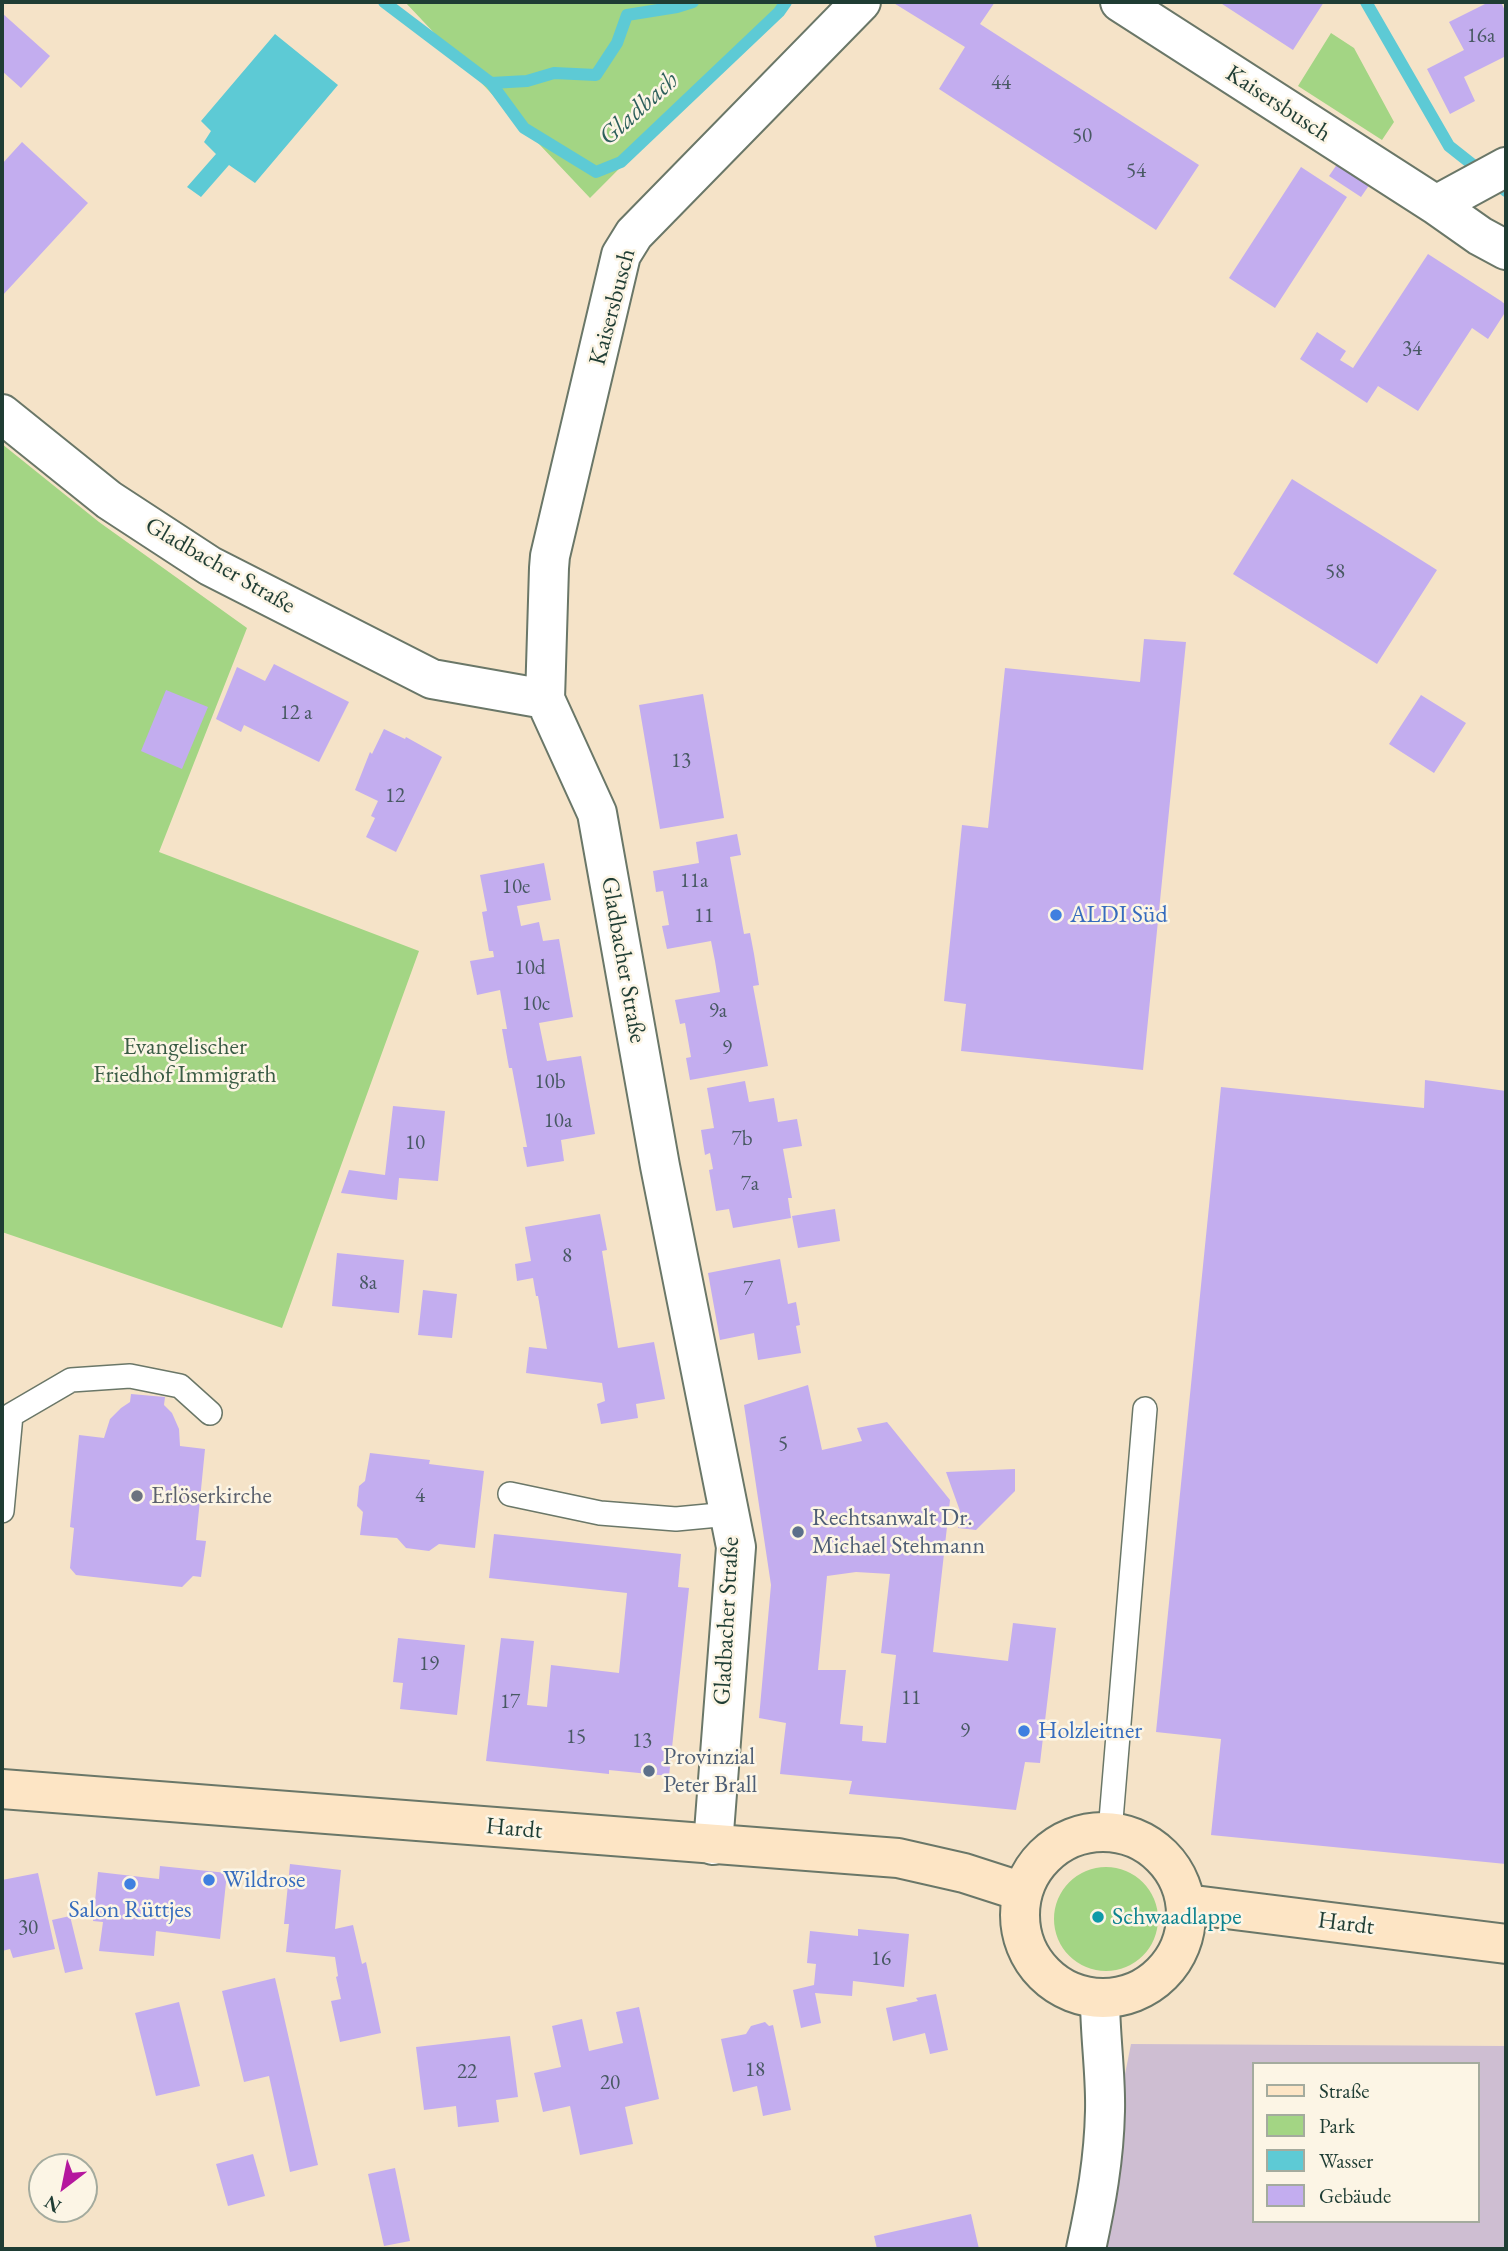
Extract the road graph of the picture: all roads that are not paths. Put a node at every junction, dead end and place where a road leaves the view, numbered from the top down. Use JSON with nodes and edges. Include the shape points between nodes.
{"nodes":[{"id":1,"x":861,"y":2,"type":"edge"},
{"id":2,"x":1120,"y":2,"type":"edge"},
{"id":3,"x":1506,"y":167,"type":"edge"},
{"id":4,"x":1436,"y":205,"type":"junction"},
{"id":5,"x":1506,"y":250,"type":"edge"},
{"id":6,"x":2,"y":414,"type":"edge"},
{"id":7,"x":545,"y":699,"type":"junction"},
{"id":8,"x":1145,"y":1409,"type":"dead end"},
{"id":9,"x":210,"y":1413,"type":"dead end"},
{"id":10,"x":510,"y":1494,"type":"dead end"},
{"id":11,"x":2,"y":1511,"type":"edge"},
{"id":12,"x":729,"y":1514,"type":"junction"},
{"id":13,"x":2,"y":1788,"type":"edge"},
{"id":14,"x":1110,"y":1832,"type":"junction"},
{"id":15,"x":713,"y":1845,"type":"junction"},
{"id":16,"x":1023,"y":1892,"type":"junction"},
{"id":17,"x":1186,"y":1904,"type":"junction"},
{"id":18,"x":1506,"y":1944,"type":"edge"},
{"id":19,"x":1100,"y":1999,"type":"junction"},
{"id":20,"x":1086,"y":2249,"type":"edge"}],
"edges":[{"from":1,"to":7,"type":"street","name":"Kaisersbusch","via":[[634,234],[621,256],[550,556]]},
{"from":2,"to":4,"type":"street","name":"Kaisersbusch"},
{"from":3,"to":4,"type":"street"},
{"from":4,"to":5,"type":"street","name":"Kaisersbusch"},
{"from":6,"to":7,"type":"street","name":"Gladbacher Straße","via":[[109,500],[210,566],[432,679]]},
{"from":7,"to":12,"type":"street","name":"Gladbacher Straße","via":[[597,813]]},
{"from":8,"to":14,"type":"lane"},
{"from":9,"to":11,"type":"lane","via":[[180,1387],[130,1376],[72,1380],[10,1415]]},
{"from":10,"to":12,"type":"lane","via":[[600,1513],[676,1519]]},
{"from":12,"to":15,"type":"street","name":"Gladbacher Straße","via":[[736,1547]]},
{"from":13,"to":15,"type":"main road","name":"Hardt"},
{"from":14,"to":16,"type":"main road","via":[[1087,1833],[1046,1853]]},
{"from":14,"to":17,"type":"main road","via":[[1129,1836],[1160,1855],[1172,1869]]},
{"from":15,"to":16,"type":"main road","name":"Hardt","via":[[898,1858]]},
{"from":16,"to":19,"type":"main road","via":[[1019,1917],[1023,1942],[1035,1964],[1053,1982],[1075,1994]]},
{"from":17,"to":18,"type":"main road","name":"Hardt"},
{"from":17,"to":19,"type":"main road","via":[[1183,1940],[1165,1971],[1136,1992]]},
{"from":19,"to":20,"type":"street","via":[[1104,2122],[1100,2183]]}]}
